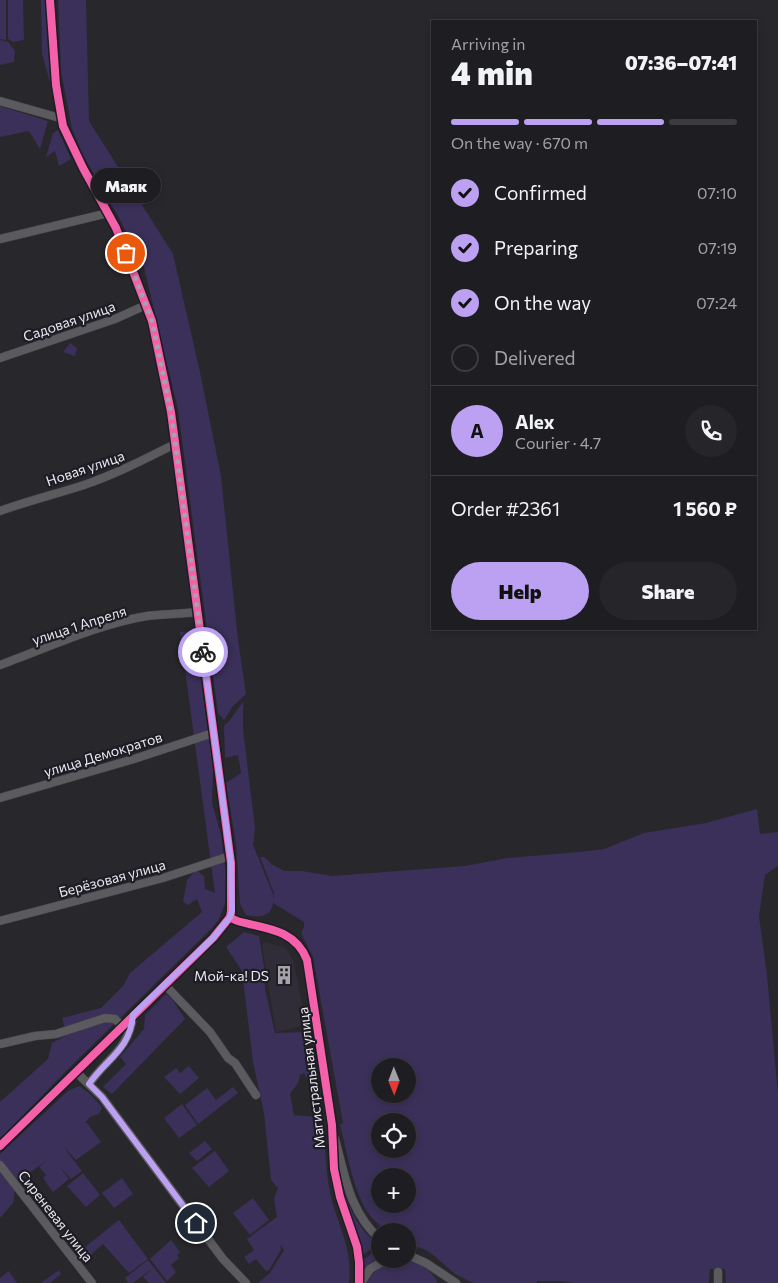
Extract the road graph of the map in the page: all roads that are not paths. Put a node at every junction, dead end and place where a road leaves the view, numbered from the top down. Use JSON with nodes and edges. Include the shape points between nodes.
{"nodes":[{"id":1,"x":50,"y":0,"type":"edge"},
{"id":2,"x":0,"y":101,"type":"edge"},
{"id":3,"x":60,"y":118,"type":"junction"},
{"id":4,"x":108,"y":214,"type":"junction"},
{"id":5,"x":0,"y":239,"type":"edge"},
{"id":6,"x":146,"y":305,"type":"junction"},
{"id":7,"x":0,"y":358,"type":"edge"},
{"id":8,"x":175,"y":444,"type":"junction"},
{"id":9,"x":0,"y":511,"type":"edge"},
{"id":10,"x":198,"y":612,"type":"junction"},
{"id":11,"x":0,"y":665,"type":"edge"},
{"id":12,"x":213,"y":733,"type":"junction"},
{"id":13,"x":0,"y":798,"type":"edge"},
{"id":14,"x":230,"y":856,"type":"junction"},
{"id":15,"x":230,"y":917,"type":"junction"},
{"id":16,"x":0,"y":921,"type":"edge"},
{"id":17,"x":165,"y":985,"type":"junction"},
{"id":18,"x":133,"y":1015,"type":"junction"},
{"id":19,"x":122,"y":1026,"type":"junction"},
{"id":20,"x":0,"y":1044,"type":"edge"},
{"id":21,"x":76,"y":1072,"type":"junction"},
{"id":22,"x":89,"y":1084,"type":"junction"},
{"id":23,"x":256,"y":1095,"type":"dead end"},
{"id":24,"x":332,"y":1126,"type":"junction"},
{"id":25,"x":0,"y":1146,"type":"edge"},
{"id":26,"x":0,"y":1165,"type":"edge"},
{"id":27,"x":371,"y":1229,"type":"edge"},
{"id":28,"x":416,"y":1258,"type":"edge"},
{"id":29,"x":430,"y":1266,"type":"junction"},
{"id":30,"x":372,"y":1268,"type":"edge"},
{"id":31,"x":718,"y":1272,"type":"dead end"},
{"id":32,"x":92,"y":1283,"type":"edge"},
{"id":33,"x":246,"y":1283,"type":"edge"},
{"id":34,"x":360,"y":1283,"type":"edge"},
{"id":35,"x":444,"y":1283,"type":"edge"},
{"id":36,"x":456,"y":1283,"type":"edge"},
{"id":37,"x":718,"y":1283,"type":"edge"}],
"edges":[{"from":1,"to":3,"type":"street"},
{"from":2,"to":3,"type":"street"},
{"from":3,"to":4,"type":"street"},
{"from":4,"to":5,"type":"street"},
{"from":4,"to":6,"type":"street"},
{"from":6,"to":7,"type":"street","name":"Садовая улица","via":[[116,319]]},
{"from":6,"to":8,"type":"street","via":[[164,376]]},
{"from":8,"to":9,"type":"street","name":"Новая улица","via":[[84,485]]},
{"from":8,"to":10,"type":"street"},
{"from":10,"to":11,"type":"street","name":"улица 1 Апреля","via":[[115,624]]},
{"from":10,"to":12,"type":"street"},
{"from":12,"to":13,"type":"street","name":"улица Демократов","via":[[134,760]]},
{"from":12,"to":14,"type":"street"},
{"from":14,"to":15,"type":"street"},
{"from":14,"to":16,"type":"street","name":"Берёзовая улица","via":[[163,878]]},
{"from":15,"to":17,"type":"street"},
{"from":15,"to":24,"type":"street","name":"Магистральная улица","via":[[287,935],[297,942],[304,954],[309,969]]},
{"from":17,"to":18,"type":"street"},
{"from":17,"to":23,"type":"street","via":[[210,1032]]},
{"from":18,"to":19,"type":"street"},
{"from":18,"to":22,"type":"street","via":[[128,1038]]},
{"from":19,"to":20,"type":"street","via":[[114,1019],[105,1018],[56,1034]]},
{"from":19,"to":21,"type":"street"},
{"from":21,"to":22,"type":"street"},
{"from":21,"to":25,"type":"street"},
{"from":22,"to":33,"type":"street","via":[[186,1211]]},
{"from":24,"to":27,"type":"street","via":[[353,1204]]},
{"from":24,"to":34,"type":"street","name":"Магистральная улица","via":[[334,1169],[357,1247]]},
{"from":26,"to":32,"type":"street","name":"Сиреневая улица"},
{"from":28,"to":29,"type":"street"},
{"from":29,"to":35,"type":"street"},
{"from":29,"to":36,"type":"street"},
{"from":30,"to":34,"type":"street"},
{"from":31,"to":37,"type":"street"}]}
